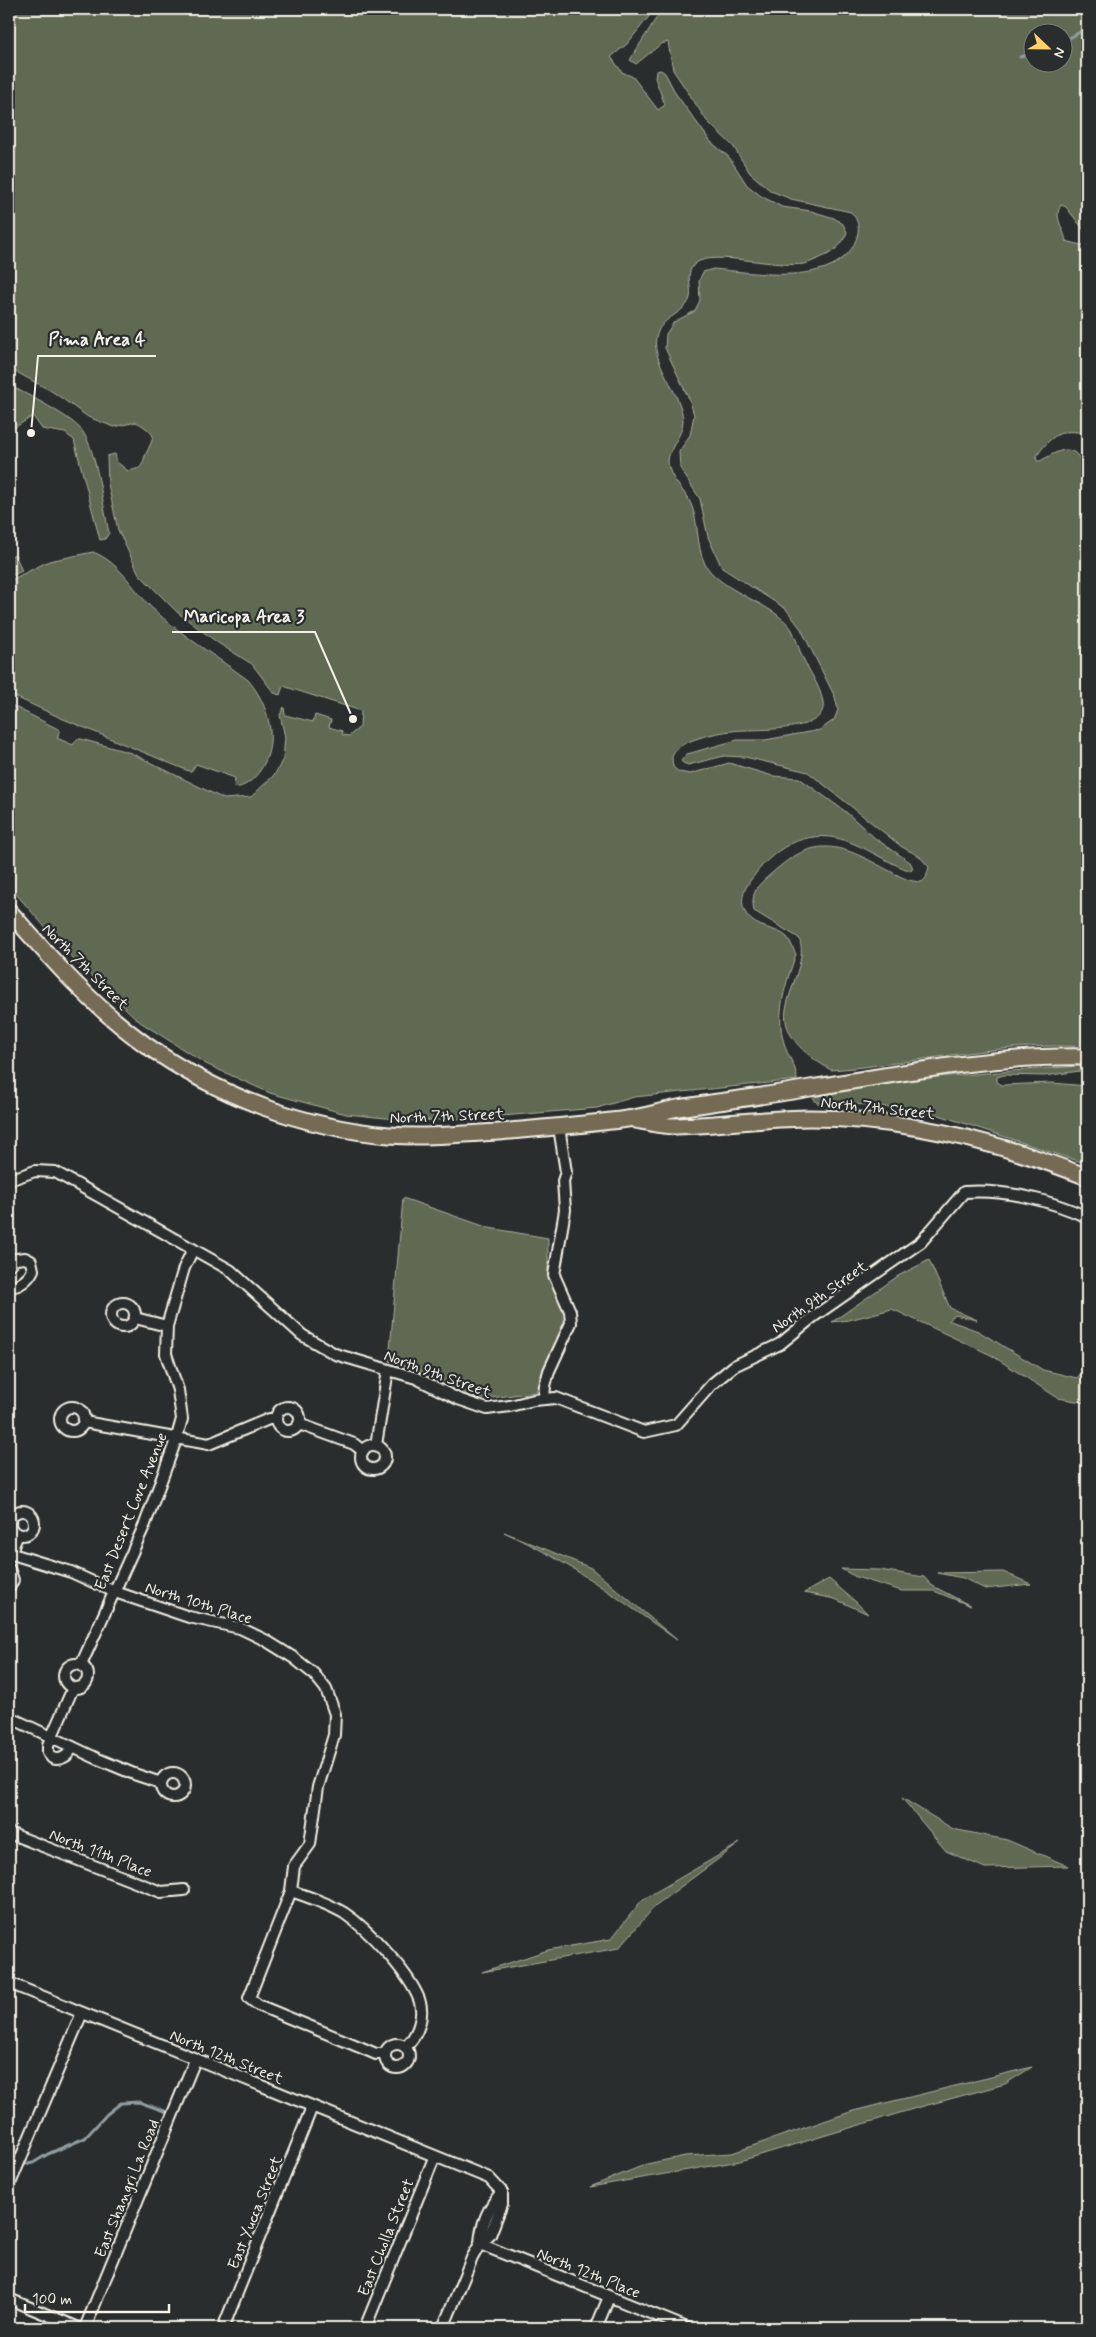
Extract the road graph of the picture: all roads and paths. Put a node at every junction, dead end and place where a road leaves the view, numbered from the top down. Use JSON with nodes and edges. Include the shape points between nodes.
{"nodes":[{"id":1,"x":9,"y":911,"type":"edge"},
{"id":2,"x":1087,"y":1057,"type":"edge"},
{"id":3,"x":630,"y":1119,"type":"junction"},
{"id":4,"x":559,"y":1127,"type":"junction"},
{"id":5,"x":1087,"y":1176,"type":"edge"},
{"id":6,"x":9,"y":1180,"type":"edge"},
{"id":7,"x":1087,"y":1217,"type":"edge"},
{"id":8,"x":193,"y":1249,"type":"junction"},
{"id":9,"x":9,"y":1264,"type":"edge"},
{"id":10,"x":9,"y":1286,"type":"edge"},
{"id":11,"x":135,"y":1318,"type":"dead end"},
{"id":12,"x":168,"y":1326,"type":"junction"},
{"id":13,"x":388,"y":1370,"type":"junction"},
{"id":14,"x":544,"y":1398,"type":"junction"},
{"id":15,"x":275,"y":1419,"type":"junction"},
{"id":16,"x":84,"y":1422,"type":"dead end"},
{"id":17,"x":299,"y":1424,"type":"junction"},
{"id":18,"x":176,"y":1440,"type":"junction"},
{"id":19,"x":376,"y":1445,"type":"junction"},
{"id":20,"x":362,"y":1451,"type":"junction"},
{"id":21,"x":18,"y":1534,"type":"dead end"},
{"id":22,"x":9,"y":1554,"type":"edge"},
{"id":23,"x":9,"y":1568,"type":"edge"},
{"id":24,"x":9,"y":1588,"type":"edge"},
{"id":25,"x":115,"y":1592,"type":"junction"},
{"id":26,"x":81,"y":1665,"type":"junction"},
{"id":27,"x":73,"y":1688,"type":"junction"},
{"id":28,"x":9,"y":1717,"type":"edge"},
{"id":29,"x":51,"y":1738,"type":"junction"},
{"id":30,"x":72,"y":1747,"type":"junction"},
{"id":31,"x":161,"y":1783,"type":"dead end"},
{"id":32,"x":9,"y":1833,"type":"edge"},
{"id":33,"x":184,"y":1890,"type":"dead end"},
{"id":34,"x":291,"y":1891,"type":"junction"},
{"id":35,"x":9,"y":1983,"type":"edge"},
{"id":36,"x":82,"y":2013,"type":"junction"},
{"id":37,"x":405,"y":2047,"type":"junction"},
{"id":38,"x":385,"y":2054,"type":"junction"},
{"id":39,"x":195,"y":2060,"type":"junction"},
{"id":40,"x":312,"y":2108,"type":"junction"},
{"id":41,"x":434,"y":2158,"type":"junction"},
{"id":42,"x":9,"y":2186,"type":"edge"},
{"id":43,"x":480,"y":2244,"type":"junction"},
{"id":44,"x":609,"y":2297,"type":"junction"},
{"id":45,"x":9,"y":2299,"type":"edge"},
{"id":46,"x":79,"y":2328,"type":"edge"},
{"id":47,"x":85,"y":2328,"type":"edge"},
{"id":48,"x":223,"y":2328,"type":"edge"},
{"id":49,"x":365,"y":2328,"type":"edge"},
{"id":50,"x":443,"y":2328,"type":"edge"},
{"id":51,"x":596,"y":2328,"type":"edge"},
{"id":52,"x":687,"y":2328,"type":"edge"}],
"edges":[{"from":1,"to":4,"type":"main road","name":"North 7th Street","via":[[71,979],[131,1034],[192,1074],[253,1103],[327,1125],[390,1135],[448,1136]]},
{"from":2,"to":3,"type":"main road","name":"North 7th Street","via":[[949,1064],[676,1108]]},
{"from":3,"to":4,"type":"main road","name":"North 7th Street"},
{"from":3,"to":5,"type":"main road","name":"North 7th Street","via":[[676,1126],[807,1118],[895,1123],[1008,1149]]},
{"from":4,"to":14,"type":"street","via":[[566,1172],[563,1181],[565,1210],[554,1275],[570,1311],[571,1323],[549,1371]]},
{"from":6,"to":8,"type":"street","name":"North 9th Street","via":[[35,1170],[55,1172]]},
{"from":7,"to":14,"type":"street","name":"North 9th Street","via":[[1035,1199],[985,1190],[964,1192],[921,1242],[826,1307],[780,1344],[734,1366],[712,1384],[676,1425],[644,1432],[556,1398]]},
{"from":8,"to":12,"type":"street","name":"East Desert Cove Avenue","via":[[184,1268]]},
{"from":8,"to":13,"type":"street","name":"North 9th Street","via":[[230,1270],[302,1336],[318,1346]]},
{"from":9,"to":10,"type":"street","via":[[25,1258],[33,1270],[18,1286]]},
{"from":11,"to":12,"type":"street"},
{"from":12,"to":18,"type":"street","name":"East Desert Cove Avenue","via":[[166,1354],[178,1390],[182,1419]]},
{"from":13,"to":14,"type":"street","name":"North 9th Street","via":[[416,1378],[487,1409]]},
{"from":13,"to":19,"type":"street"},
{"from":15,"to":17,"type":"street","via":[[278,1427],[285,1431],[293,1430]]},
{"from":15,"to":17,"type":"street","via":[[278,1412],[288,1406],[298,1412]]},
{"from":15,"to":18,"type":"street","via":[[209,1444]]},
{"from":16,"to":18,"type":"street"},
{"from":17,"to":20,"type":"street","via":[[354,1444]]},
{"from":18,"to":25,"type":"street","name":"East Desert Cove Avenue","via":[[145,1524]]},
{"from":19,"to":20,"type":"street"},
{"from":19,"to":20,"type":"street","via":[[385,1453],[385,1461],[380,1467],[372,1470],[365,1466],[361,1459]]},
{"from":21,"to":22,"type":"street","name":"North 10th Place"},
{"from":22,"to":25,"type":"street","name":"North 10th Place","via":[[71,1572]]},
{"from":23,"to":24,"type":"street","via":[[13,1580]]},
{"from":25,"to":26,"type":"street","name":"East Desert Cove Avenue"},
{"from":25,"to":34,"type":"street","name":"North 10th Place","via":[[189,1617],[240,1628],[294,1658],[326,1689],[335,1714],[334,1735],[318,1787],[310,1844],[294,1866]]},
{"from":26,"to":27,"type":"street","via":[[86,1669],[88,1680],[83,1686]]},
{"from":26,"to":27,"type":"street","name":"East Desert Cove Avenue","via":[[70,1666],[64,1674],[67,1684]]},
{"from":27,"to":29,"type":"street"},
{"from":28,"to":29,"type":"street"},
{"from":29,"to":30,"type":"street"},
{"from":29,"to":30,"type":"street","via":[[48,1750],[52,1758],[65,1757]]},
{"from":30,"to":31,"type":"street"},
{"from":32,"to":33,"type":"street","name":"North 11th Place","via":[[161,1892]]},
{"from":34,"to":37,"type":"street","via":[[343,1913],[367,1930],[390,1957],[417,1994],[422,2012],[415,2036]]},
{"from":34,"to":38,"type":"street","via":[[249,1998],[258,2005],[376,2054]]},
{"from":35,"to":36,"type":"street","name":"North 12th Street"},
{"from":36,"to":39,"type":"street","name":"North 12th Street"},
{"from":36,"to":42,"type":"street"},
{"from":37,"to":38,"type":"street","via":[[392,2045]]},
{"from":37,"to":38,"type":"street","via":[[409,2059],[403,2067],[390,2066]]},
{"from":39,"to":40,"type":"street","name":"North 12th Street"},
{"from":39,"to":47,"type":"street","name":"East Shangri La Road"},
{"from":40,"to":41,"type":"street","name":"North 12th Street"},
{"from":40,"to":48,"type":"street","name":"East Yucca Street"},
{"from":41,"to":43,"type":"street","name":"North 12th Street","via":[[489,2178],[502,2192],[502,2204],[490,2235]]},
{"from":41,"to":49,"type":"street","name":"East Cholla Street"},
{"from":43,"to":44,"type":"street","name":"North 12th Place"},
{"from":43,"to":50,"type":"street"},
{"from":44,"to":51,"type":"street"},
{"from":44,"to":52,"type":"street","name":"North 12th Place"},
{"from":45,"to":46,"type":"street"}]}
